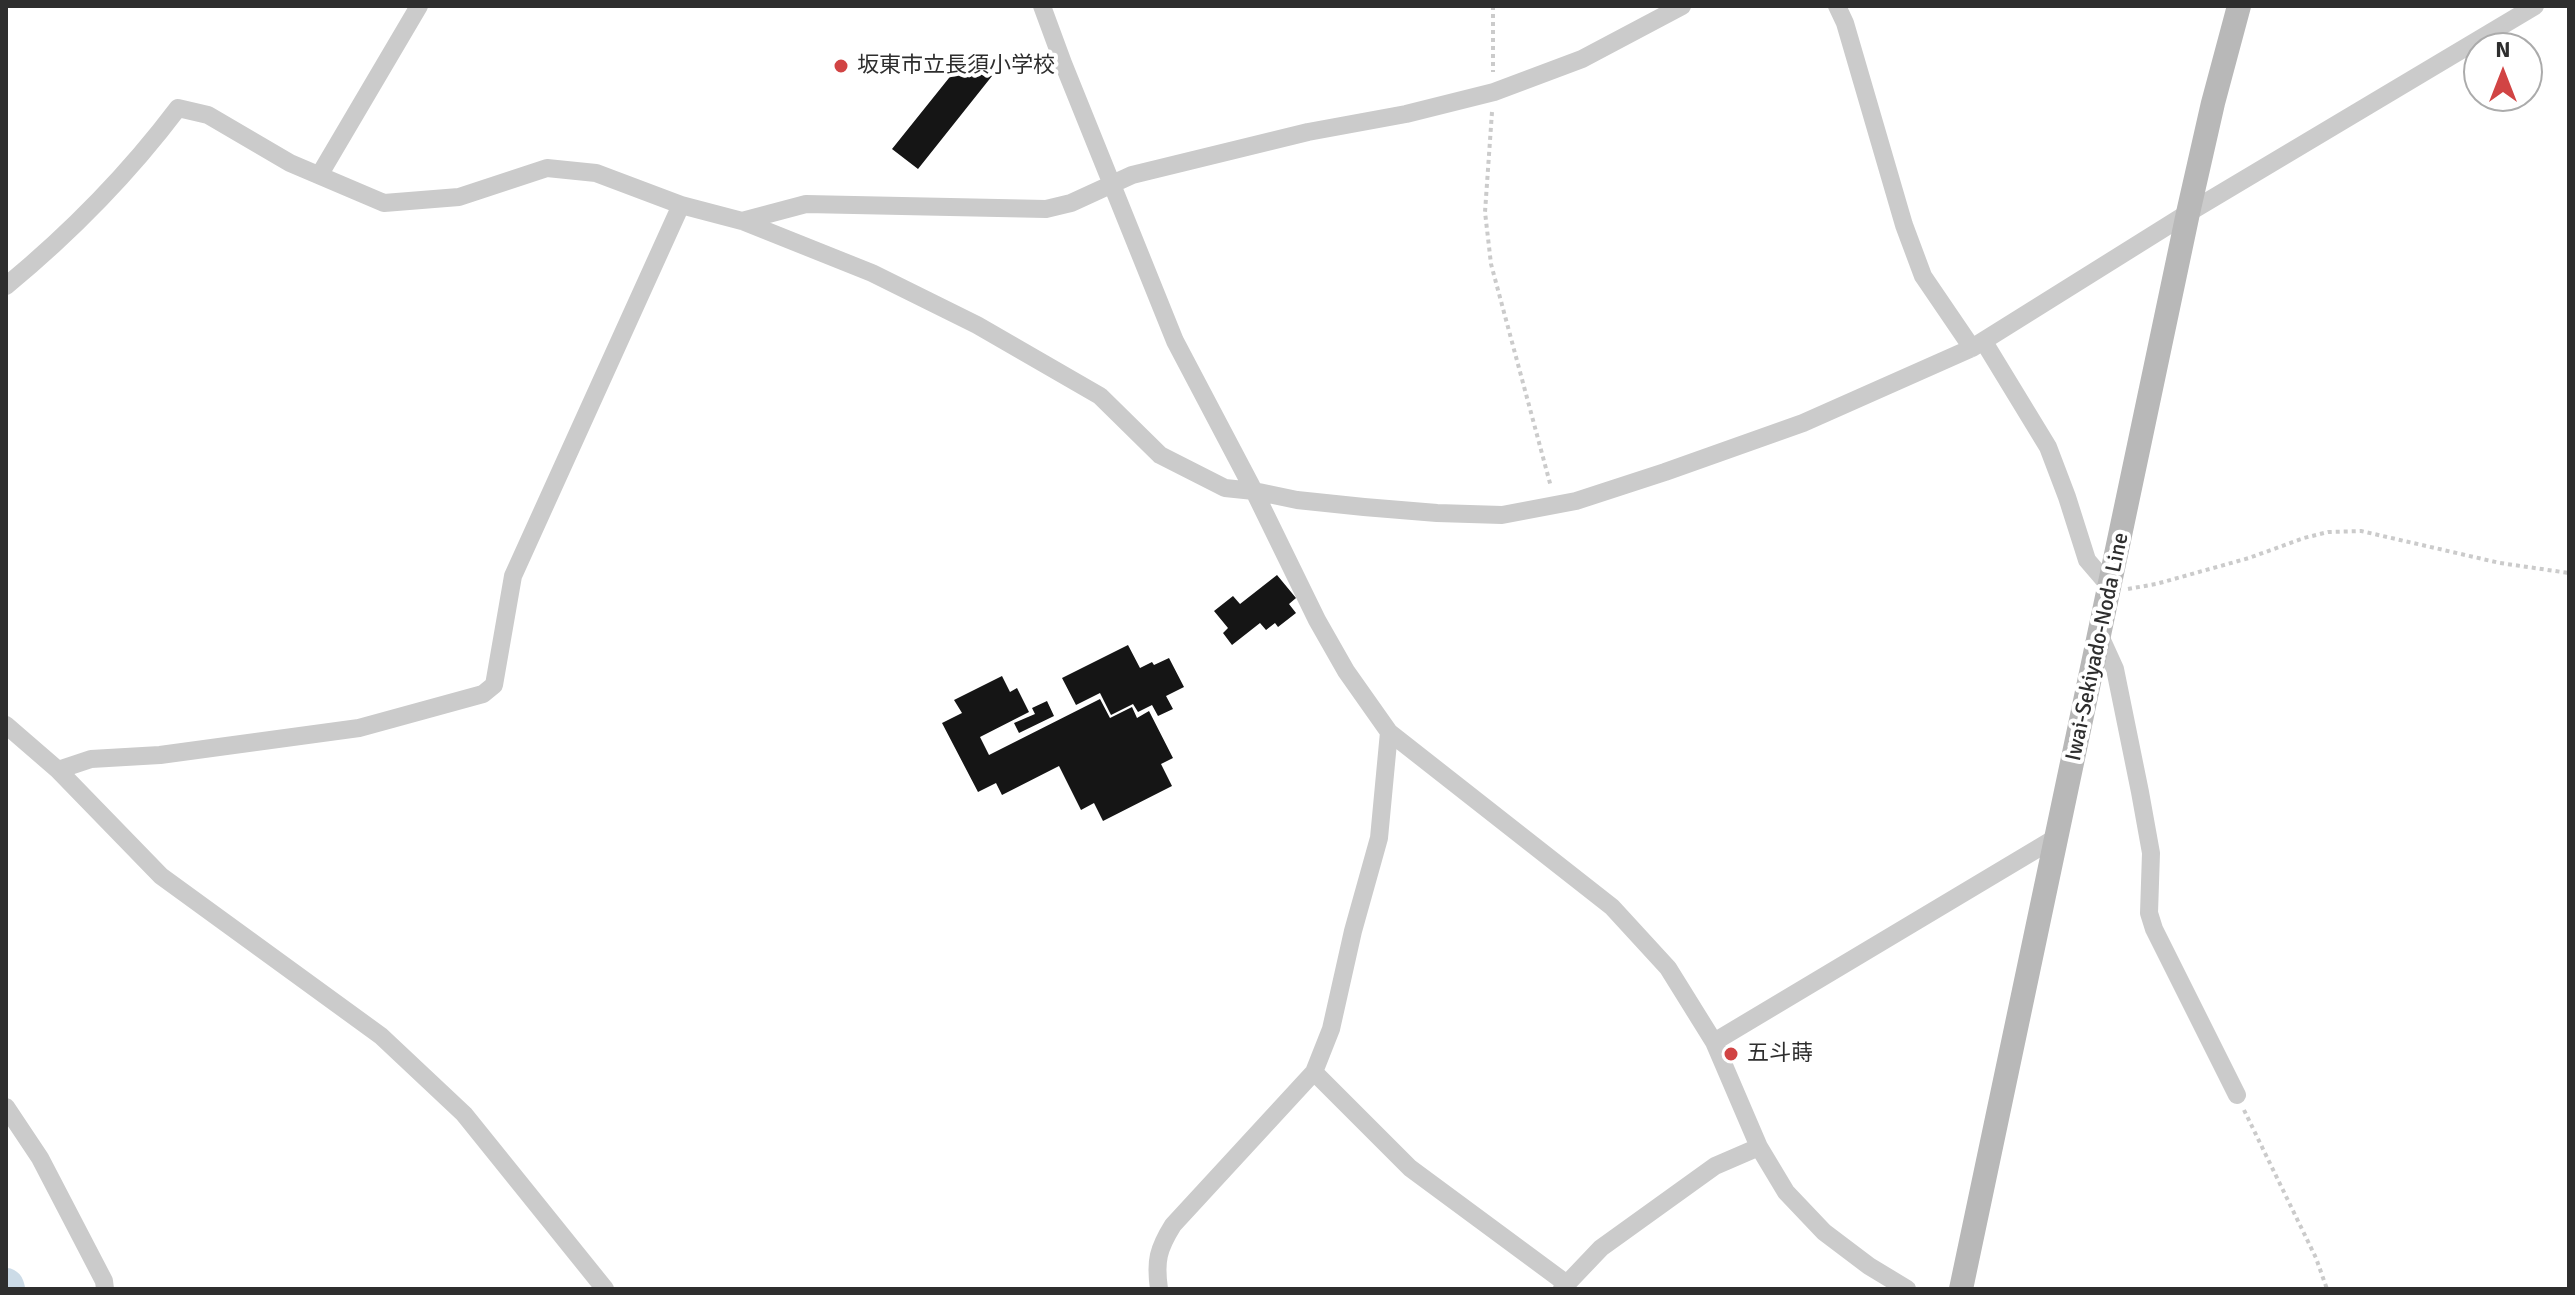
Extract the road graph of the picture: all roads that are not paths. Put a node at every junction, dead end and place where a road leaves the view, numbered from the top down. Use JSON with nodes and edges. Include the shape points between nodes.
{"nodes":[{"id":1,"x":419,"y":6,"type":"edge"},
{"id":2,"x":1042,"y":6,"type":"edge"},
{"id":3,"x":1682,"y":6,"type":"edge"},
{"id":4,"x":1837,"y":6,"type":"edge"},
{"id":5,"x":2239,"y":6,"type":"edge"},
{"id":6,"x":2535,"y":6,"type":"edge"},
{"id":7,"x":320,"y":174,"type":"junction"},
{"id":8,"x":1110,"y":184,"type":"junction"},
{"id":9,"x":681,"y":205,"type":"junction"},
{"id":10,"x":2188,"y":213,"type":"junction"},
{"id":11,"x":742,"y":221,"type":"junction"},
{"id":12,"x":6,"y":286,"type":"edge"},
{"id":13,"x":1978,"y":345,"type":"junction"},
{"id":14,"x":1254,"y":491,"type":"junction"},
{"id":15,"x":2111,"y":588,"type":"junction"},
{"id":16,"x":2100,"y":636,"type":"junction"},
{"id":17,"x":6,"y":725,"type":"edge"},
{"id":18,"x":1389,"y":732,"type":"junction"},
{"id":19,"x":58,"y":770,"type":"junction"},
{"id":20,"x":2057,"y":837,"type":"junction"},
{"id":21,"x":1714,"y":1042,"type":"junction"},
{"id":22,"x":1314,"y":1072,"type":"junction"},
{"id":23,"x":2237,"y":1095,"type":"road end"},
{"id":24,"x":6,"y":1107,"type":"edge"},
{"id":25,"x":1759,"y":1147,"type":"junction"},
{"id":26,"x":1565,"y":1287,"type":"edge"},
{"id":27,"x":105,"y":1289,"type":"edge"},
{"id":28,"x":605,"y":1289,"type":"edge"},
{"id":29,"x":1159,"y":1289,"type":"edge"},
{"id":30,"x":1907,"y":1289,"type":"edge"},
{"id":31,"x":1961,"y":1289,"type":"edge"}],
"edges":[{"from":1,"to":7,"type":"street"},
{"from":2,"to":8,"type":"street"},
{"from":3,"to":8,"type":"street","via":[[1582,59],[1494,92],[1308,132]]},
{"from":4,"to":13,"type":"street","via":[[1923,276]]},
{"from":5,"to":10,"type":"main road","name":"Iwai-Sekiyado-Noda Line"},
{"from":6,"to":10,"type":"street"},
{"from":7,"to":9,"type":"street","via":[[384,203],[459,197],[547,168],[596,173]]},
{"from":7,"to":12,"type":"street","via":[[290,163],[208,115],[178,108],[43,256]]},
{"from":8,"to":11,"type":"street","via":[[1046,209],[806,204]]},
{"from":8,"to":14,"type":"street","via":[[1175,341]]},
{"from":9,"to":11,"type":"street"},
{"from":9,"to":19,"type":"street","via":[[513,576],[494,685],[483,694],[359,728],[91,759]]},
{"from":10,"to":13,"type":"street"},
{"from":10,"to":15,"type":"main road","name":"Iwai-Sekiyado-Noda Line"},
{"from":11,"to":14,"type":"street","via":[[872,273],[977,325],[1100,396],[1160,455],[1225,488]]},
{"from":13,"to":14,"type":"street","via":[[1803,423],[1576,501],[1502,515],[1437,513]]},
{"from":13,"to":15,"type":"street","via":[[2048,447],[2087,560]]},
{"from":14,"to":18,"type":"street","via":[[1317,620]]},
{"from":15,"to":16,"type":"main road","name":"Iwai-Sekiyado-Noda Line"},
{"from":16,"to":20,"type":"main road","name":"Iwai-Sekiyado-Noda Line"},
{"from":16,"to":23,"type":"street","via":[[2115,669],[2151,853],[2149,913]]},
{"from":17,"to":19,"type":"street"},
{"from":18,"to":21,"type":"street","via":[[1612,907],[1668,968]]},
{"from":18,"to":22,"type":"street","via":[[1379,838],[1331,1029]]},
{"from":19,"to":28,"type":"street","via":[[161,876],[381,1036],[464,1114]]},
{"from":20,"to":21,"type":"street"},
{"from":20,"to":31,"type":"main road","name":"Iwai-Sekiyado-Noda Line"},
{"from":21,"to":25,"type":"street"},
{"from":22,"to":26,"type":"street","via":[[1410,1168]]},
{"from":22,"to":29,"type":"street","via":[[1173,1225],[1160,1246]]},
{"from":24,"to":27,"type":"street","via":[[40,1158]]},
{"from":25,"to":26,"type":"street","via":[[1715,1166],[1664,1202],[1601,1248]]},
{"from":25,"to":30,"type":"street","via":[[1786,1192],[1824,1232]]}]}
